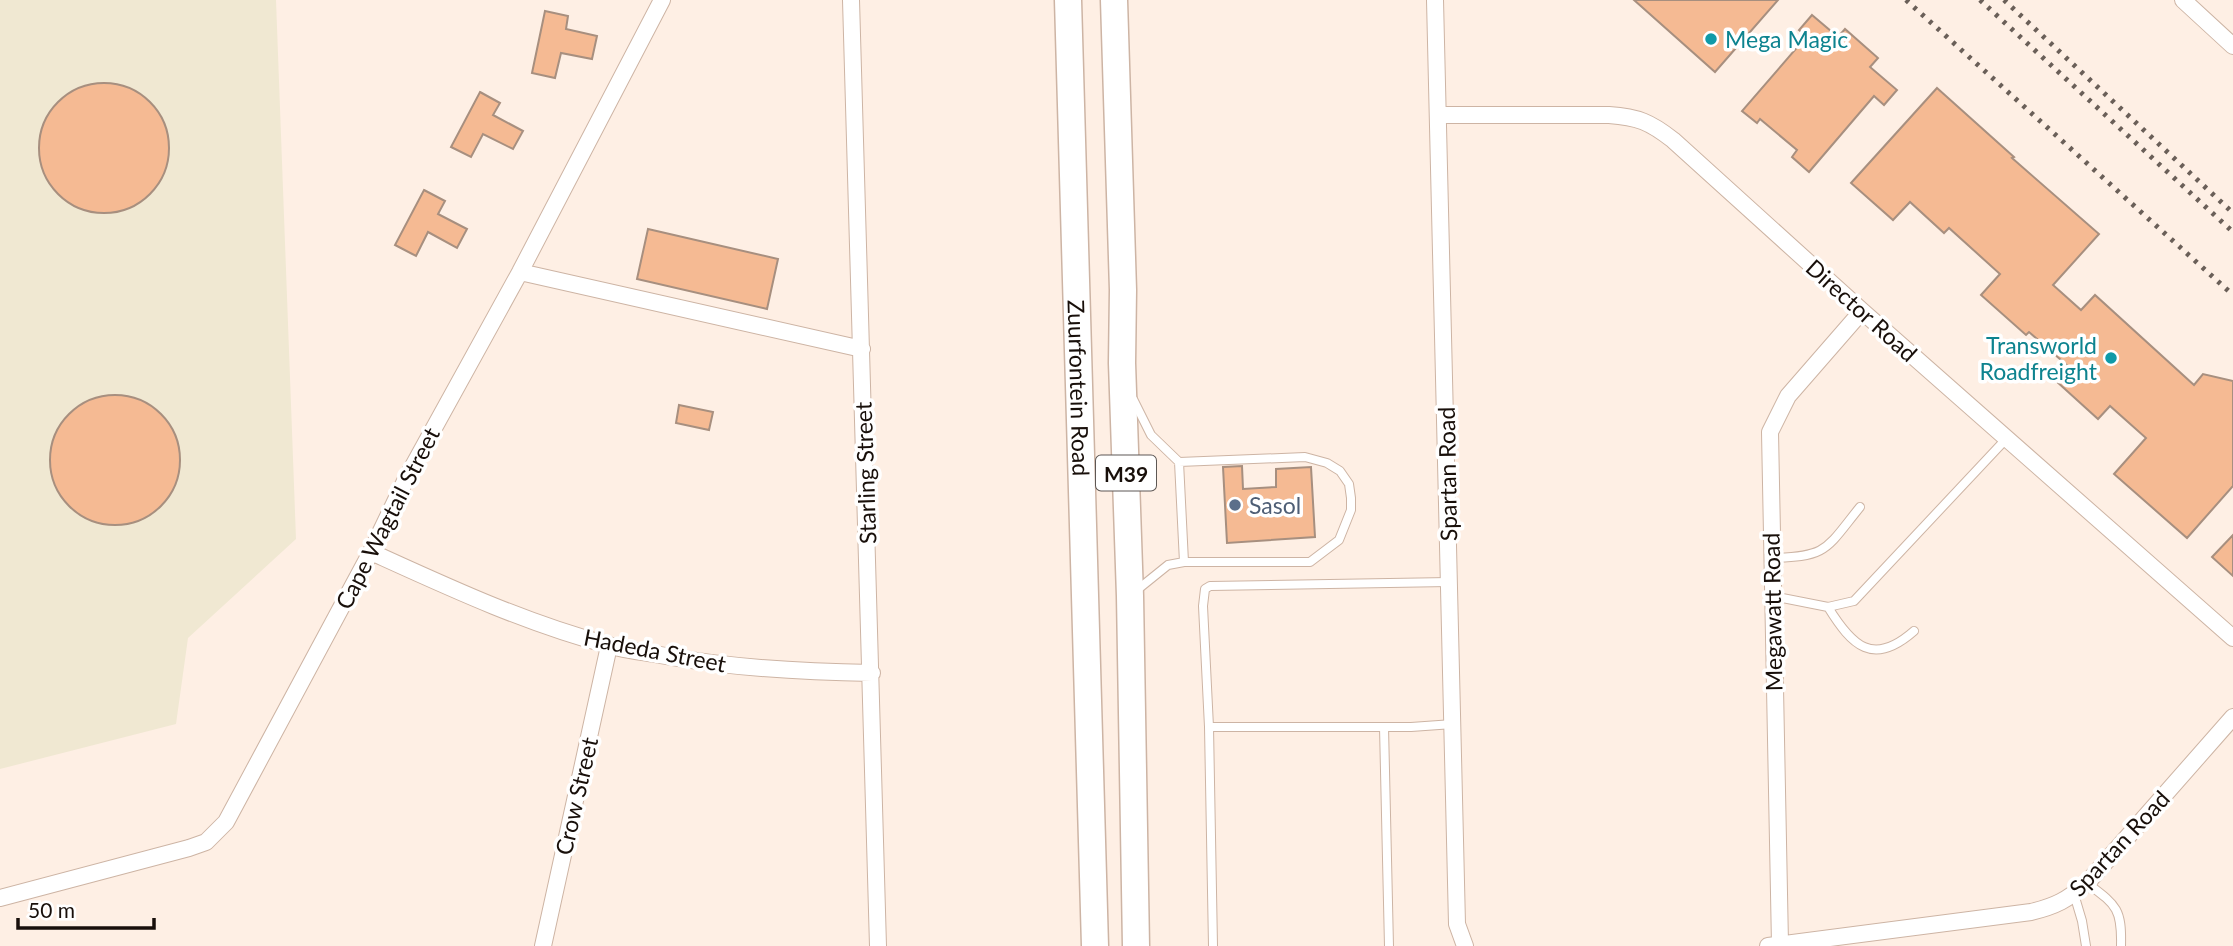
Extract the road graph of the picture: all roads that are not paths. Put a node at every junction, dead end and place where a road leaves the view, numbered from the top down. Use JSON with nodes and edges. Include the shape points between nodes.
{"nodes":[{"id":1,"x":662,"y":0,"type":"edge"},
{"id":2,"x":851,"y":0,"type":"edge"},
{"id":3,"x":1068,"y":0,"type":"edge"},
{"id":4,"x":1114,"y":0,"type":"edge"},
{"id":5,"x":1435,"y":0,"type":"edge"},
{"id":6,"x":2183,"y":0,"type":"edge"},
{"id":7,"x":2233,"y":46,"type":"edge"},
{"id":8,"x":1439,"y":115,"type":"junction"},
{"id":9,"x":520,"y":272,"type":"junction"},
{"id":10,"x":1862,"y":311,"type":"junction"},
{"id":11,"x":862,"y":349,"type":"junction"},
{"id":12,"x":1122,"y":363,"type":"junction"},
{"id":13,"x":2007,"y":439,"type":"junction"},
{"id":14,"x":1180,"y":461,"type":"junction"},
{"id":15,"x":1860,"y":507,"type":"dead end"},
{"id":16,"x":370,"y":552,"type":"junction"},
{"id":17,"x":1771,"y":558,"type":"junction"},
{"id":18,"x":1184,"y":562,"type":"junction"},
{"id":19,"x":1450,"y":582,"type":"junction"},
{"id":20,"x":1130,"y":596,"type":"junction"},
{"id":21,"x":1772,"y":596,"type":"junction"},
{"id":22,"x":1828,"y":607,"type":"junction"},
{"id":23,"x":1914,"y":631,"type":"dead end"},
{"id":24,"x":2233,"y":638,"type":"edge"},
{"id":25,"x":609,"y":646,"type":"junction"},
{"id":26,"x":872,"y":673,"type":"junction"},
{"id":27,"x":2233,"y":717,"type":"edge"},
{"id":28,"x":1452,"y":724,"type":"junction"},
{"id":29,"x":1209,"y":727,"type":"junction"},
{"id":30,"x":1384,"y":727,"type":"junction"},
{"id":31,"x":2087,"y":883,"type":"junction"},
{"id":32,"x":2074,"y":894,"type":"junction"},
{"id":33,"x":0,"y":898,"type":"edge"},
{"id":34,"x":1774,"y":945,"type":"edge"},
{"id":35,"x":543,"y":946,"type":"edge"},
{"id":36,"x":878,"y":946,"type":"edge"},
{"id":37,"x":1095,"y":946,"type":"edge"},
{"id":38,"x":1136,"y":946,"type":"edge"},
{"id":39,"x":1213,"y":946,"type":"edge"},
{"id":40,"x":1389,"y":946,"type":"edge"},
{"id":41,"x":1465,"y":946,"type":"edge"},
{"id":42,"x":2086,"y":946,"type":"edge"},
{"id":43,"x":2121,"y":946,"type":"edge"}],
"edges":[{"from":1,"to":9,"type":"street","name":"Cape Wagtail Street"},
{"from":2,"to":11,"type":"street","name":"Starling Street"},
{"from":3,"to":37,"type":"main road","name":"Zuurfontein Road","number":"M39"},
{"from":4,"to":12,"type":"main road","name":"Zuurfontein Road","number":"M39"},
{"from":5,"to":8,"type":"street","name":"Spartan Road"},
{"from":6,"to":7,"type":"street"},
{"from":8,"to":10,"type":"street","name":"Director Road","via":[[1609,115],[1653,124]]},
{"from":8,"to":19,"type":"street","name":"Spartan Road"},
{"from":9,"to":11,"type":"street"},
{"from":9,"to":16,"type":"street","name":"Cape Wagtail Street"},
{"from":10,"to":13,"type":"street","name":"Director Road"},
{"from":10,"to":17,"type":"street","name":"Megawatt Road","via":[[1788,396],[1770,432]]},
{"from":11,"to":26,"type":"street","name":"Starling Street"},
{"from":12,"to":14,"type":"lane","via":[[1139,415],[1151,435]]},
{"from":12,"to":20,"type":"main road","name":"Zuurfontein Road","number":"M39"},
{"from":13,"to":22,"type":"lane","via":[[1854,601]]},
{"from":13,"to":24,"type":"street","name":"Director Road"},
{"from":14,"to":18,"type":"lane"},
{"from":14,"to":18,"type":"lane","via":[[1305,457],[1340,471],[1351,498],[1339,540],[1310,562]]},
{"from":15,"to":17,"type":"lane","via":[[1828,546],[1815,554]]},
{"from":16,"to":25,"type":"street","name":"Hadeda Street","via":[[468,596]]},
{"from":16,"to":33,"type":"street","name":"Cape Wagtail Street","via":[[259,763],[216,834],[189,848]]},
{"from":17,"to":21,"type":"street","name":"Megawatt Road"},
{"from":18,"to":20,"type":"lane","via":[[1168,565]]},
{"from":19,"to":28,"type":"street","name":"Spartan Road"},
{"from":19,"to":29,"type":"lane","via":[[1205,589]]},
{"from":20,"to":38,"type":"main road","name":"Zuurfontein Road","number":"M39"},
{"from":21,"to":22,"type":"lane"},
{"from":21,"to":34,"type":"street","name":"Megawatt Road"},
{"from":22,"to":23,"type":"lane","via":[[1842,631],[1865,648],[1898,646]]},
{"from":25,"to":26,"type":"street","name":"Hadeda Street","via":[[743,667]]},
{"from":25,"to":35,"type":"street","name":"Crow Street"},
{"from":26,"to":36,"type":"street","name":"Starling Street"},
{"from":27,"to":31,"type":"street","name":"Spartan Road"},
{"from":28,"to":30,"type":"lane"},
{"from":28,"to":41,"type":"street","name":"Spartan Road","via":[[1457,924]]},
{"from":29,"to":30,"type":"lane"},
{"from":29,"to":39,"type":"lane"},
{"from":30,"to":40,"type":"lane"},
{"from":31,"to":32,"type":"street","name":"Spartan Road"},
{"from":31,"to":43,"type":"lane","via":[[2112,902],[2120,915]]},
{"from":32,"to":34,"type":"street","name":"Spartan Road","via":[[2031,912]]},
{"from":32,"to":42,"type":"lane"}]}
